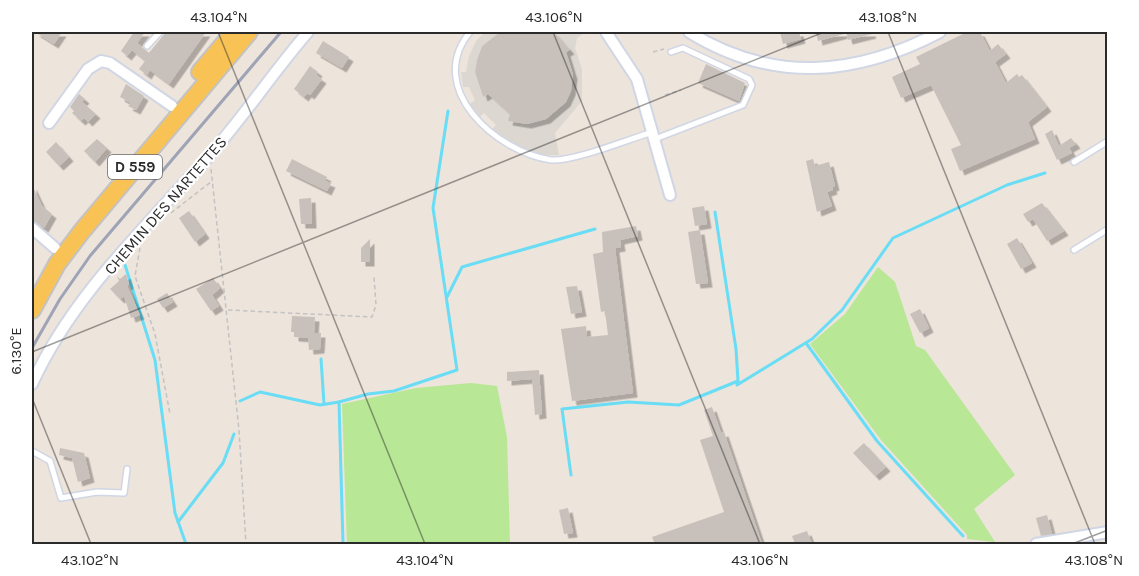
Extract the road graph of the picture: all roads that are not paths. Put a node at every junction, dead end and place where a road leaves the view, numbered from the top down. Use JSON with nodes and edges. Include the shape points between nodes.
{"nodes":[{"id":1,"x":160,"y":32,"type":"edge"},
{"id":2,"x":234,"y":32,"type":"edge"},
{"id":3,"x":249,"y":32,"type":"edge"},
{"id":4,"x":308,"y":32,"type":"edge"},
{"id":5,"x":470,"y":32,"type":"edge"},
{"id":6,"x":606,"y":32,"type":"edge"},
{"id":7,"x":615,"y":32,"type":"edge"},
{"id":8,"x":689,"y":32,"type":"edge"},
{"id":9,"x":940,"y":32,"type":"edge"},
{"id":10,"x":147,"y":46,"type":"dead end"},
{"id":11,"x":620,"y":52,"type":"junction"},
{"id":12,"x":671,"y":52,"type":"road end"},
{"id":13,"x":172,"y":106,"type":"junction"},
{"id":14,"x":49,"y":123,"type":"dead end"},
{"id":15,"x":654,"y":136,"type":"junction"},
{"id":16,"x":1107,"y":141,"type":"edge"},
{"id":17,"x":1074,"y":162,"type":"dead end"},
{"id":18,"x":670,"y":195,"type":"dead end"},
{"id":19,"x":32,"y":228,"type":"edge"},
{"id":20,"x":1107,"y":229,"type":"edge"},
{"id":21,"x":55,"y":248,"type":"junction"},
{"id":22,"x":1074,"y":250,"type":"dead end"},
{"id":23,"x":32,"y":285,"type":"edge"},
{"id":24,"x":32,"y":310,"type":"edge"},
{"id":25,"x":32,"y":384,"type":"edge"},
{"id":26,"x":32,"y":451,"type":"edge"},
{"id":27,"x":127,"y":469,"type":"dead end"},
{"id":28,"x":1107,"y":532,"type":"edge"},
{"id":29,"x":1036,"y":544,"type":"edge"}],
"edges":[{"from":1,"to":10,"type":"lane"},
{"from":2,"to":13,"type":"main road","number":"D 559"},
{"from":3,"to":24,"type":"main road","number":"D 559","via":[[82,231],[57,264]]},
{"from":4,"to":25,"type":"street","name":"CHEMIN DES NARTETTES","via":[[208,157],[113,261],[52,345]]},
{"from":5,"to":15,"type":"lane","via":[[456,58],[455,76],[461,97],[470,114],[519,149],[553,160]]},
{"from":6,"to":11,"type":"street"},
{"from":7,"to":11,"type":"street"},
{"from":8,"to":9,"type":"street","via":[[739,56],[815,70],[849,67],[885,57]]},
{"from":11,"to":15,"type":"street","via":[[637,79]]},
{"from":12,"to":15,"type":"lane","via":[[683,48],[750,79],[752,85],[743,105]]},
{"from":13,"to":14,"type":"street","via":[[110,63],[101,61],[88,69]]},
{"from":13,"to":21,"type":"main road","number":"D 559"},
{"from":15,"to":18,"type":"street"},
{"from":16,"to":17,"type":"lane"},
{"from":19,"to":21,"type":"street"},
{"from":20,"to":22,"type":"lane"},
{"from":21,"to":23,"type":"main road","number":"D 559"},
{"from":26,"to":27,"type":"lane","via":[[50,461],[61,498],[97,492],[124,493]]},
{"from":28,"to":29,"type":"street"}]}
